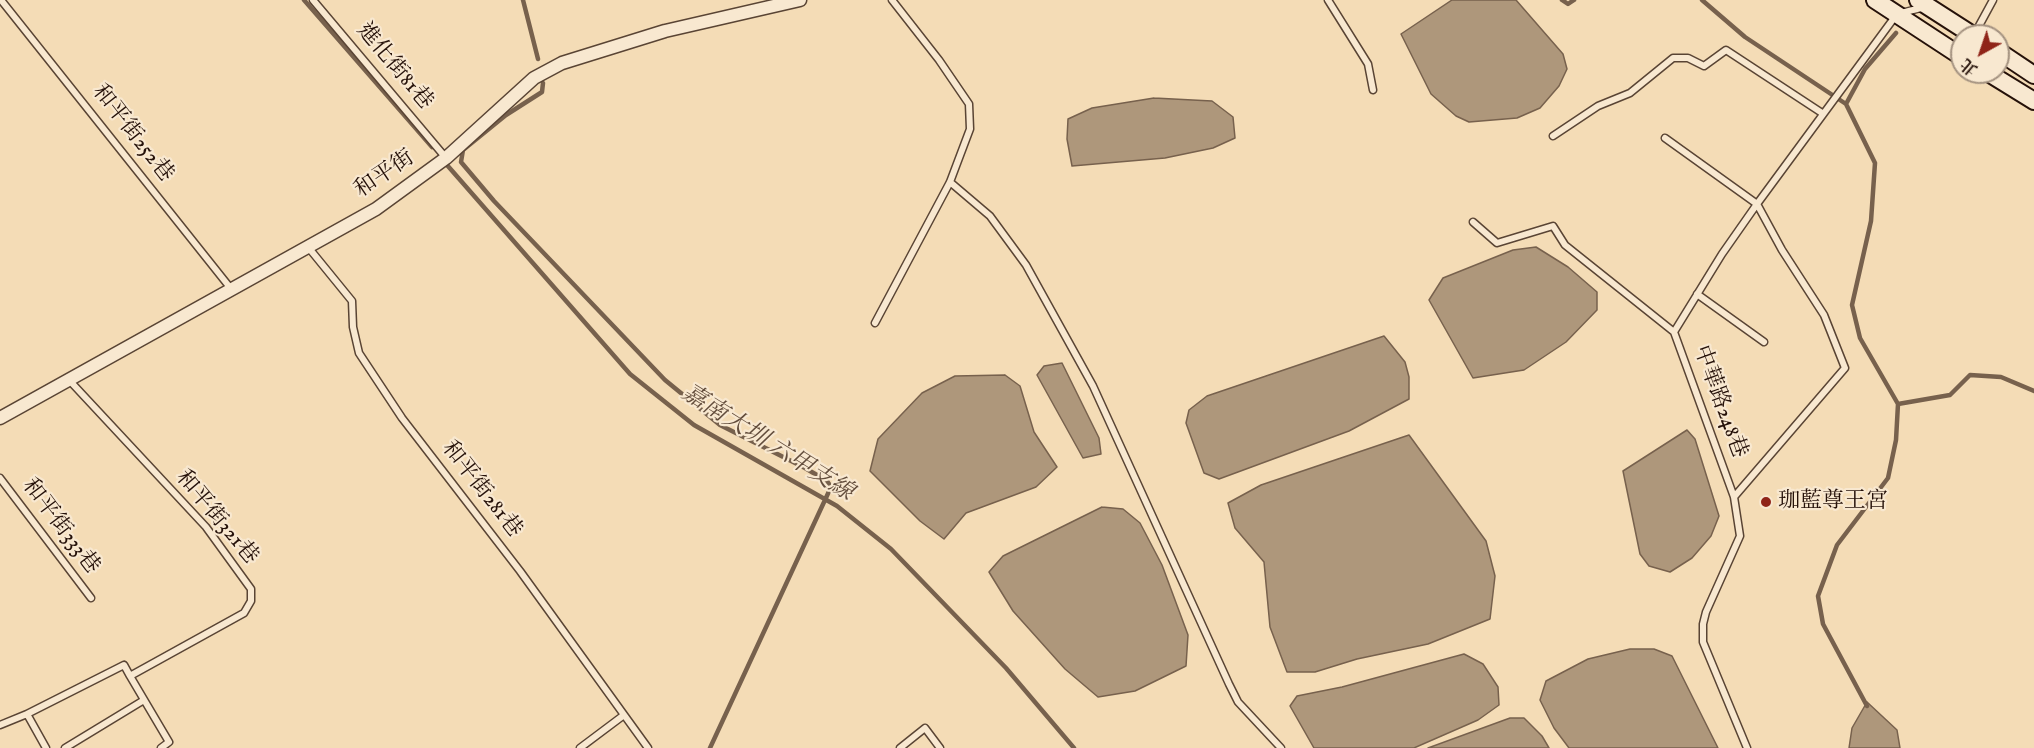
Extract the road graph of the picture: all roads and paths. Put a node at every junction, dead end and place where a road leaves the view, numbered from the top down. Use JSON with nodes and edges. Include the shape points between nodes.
{"nodes":[{"id":1,"x":1,"y":0,"type":"edge"},
{"id":2,"x":313,"y":0,"type":"edge"},
{"id":3,"x":800,"y":0,"type":"edge"},
{"id":4,"x":892,"y":0,"type":"edge"},
{"id":5,"x":1328,"y":0,"type":"edge"},
{"id":6,"x":1875,"y":0,"type":"edge"},
{"id":7,"x":1993,"y":0,"type":"edge"},
{"id":8,"x":1926,"y":2,"type":"edge"},
{"id":9,"x":1897,"y":14,"type":"junction"},
{"id":10,"x":1957,"y":24,"type":"edge"},
{"id":11,"x":1980,"y":24,"type":"edge"},
{"id":12,"x":1950,"y":49,"type":"edge"},
{"id":13,"x":2010,"y":59,"type":"edge"},
{"id":14,"x":2033,"y":73,"type":"edge"},
{"id":15,"x":2006,"y":84,"type":"edge"},
{"id":16,"x":1373,"y":90,"type":"dead end"},
{"id":17,"x":2017,"y":91,"type":"junction"},
{"id":18,"x":2034,"y":102,"type":"edge"},
{"id":19,"x":1822,"y":113,"type":"junction"},
{"id":20,"x":1553,"y":136,"type":"dead end"},
{"id":21,"x":1665,"y":138,"type":"dead end"},
{"id":22,"x":446,"y":158,"type":"junction"},
{"id":23,"x":950,"y":182,"type":"junction"},
{"id":24,"x":1756,"y":204,"type":"junction"},
{"id":25,"x":1473,"y":222,"type":"dead end"},
{"id":26,"x":308,"y":247,"type":"junction"},
{"id":27,"x":233,"y":291,"type":"junction"},
{"id":28,"x":1697,"y":294,"type":"junction"},
{"id":29,"x":875,"y":323,"type":"dead end"},
{"id":30,"x":1674,"y":332,"type":"junction"},
{"id":31,"x":1764,"y":342,"type":"dead end"},
{"id":32,"x":69,"y":380,"type":"junction"},
{"id":33,"x":0,"y":418,"type":"edge"},
{"id":34,"x":0,"y":478,"type":"edge"},
{"id":35,"x":1734,"y":496,"type":"junction"},
{"id":36,"x":91,"y":598,"type":"dead end"},
{"id":37,"x":130,"y":676,"type":"junction"},
{"id":38,"x":144,"y":700,"type":"junction"},
{"id":39,"x":27,"y":714,"type":"junction"},
{"id":40,"x":624,"y":715,"type":"junction"},
{"id":41,"x":0,"y":725,"type":"edge"},
{"id":42,"x":46,"y":748,"type":"edge"},
{"id":43,"x":65,"y":748,"type":"edge"},
{"id":44,"x":160,"y":748,"type":"edge"},
{"id":45,"x":580,"y":748,"type":"edge"},
{"id":46,"x":648,"y":748,"type":"edge"},
{"id":47,"x":900,"y":748,"type":"edge"},
{"id":48,"x":940,"y":748,"type":"edge"},
{"id":49,"x":1281,"y":748,"type":"edge"},
{"id":50,"x":1747,"y":748,"type":"edge"}],
"edges":[{"from":1,"to":27,"type":"lane","name":"和平街252巷"},
{"from":2,"to":22,"type":"lane","name":"進化街81巷"},
{"from":3,"to":22,"type":"street","name":"和平街","via":[[665,31],[562,63],[534,78]]},
{"from":4,"to":23,"type":"lane","via":[[969,104],[970,129]]},
{"from":5,"to":16,"type":"lane","via":[[1368,64]]},
{"from":6,"to":9,"type":"street"},
{"from":7,"to":11,"type":"lane"},
{"from":8,"to":9,"type":"lane"},
{"from":8,"to":10,"type":"street"},
{"from":9,"to":12,"type":"street"},
{"from":9,"to":19,"type":"lane","name":"中華路248巷"},
{"from":13,"to":14,"type":"street"},
{"from":14,"to":17,"type":"lane"},
{"from":15,"to":17,"type":"street"},
{"from":17,"to":18,"type":"street"},
{"from":19,"to":20,"type":"lane","via":[[1726,50],[1704,66],[1688,58],[1673,58],[1630,93],[1598,106]]},
{"from":19,"to":24,"type":"lane","name":"中華路248巷"},
{"from":21,"to":24,"type":"lane"},
{"from":22,"to":26,"type":"street","name":"和平街","via":[[401,194]]},
{"from":23,"to":29,"type":"lane"},
{"from":23,"to":49,"type":"lane","via":[[990,216],[1026,265],[1093,386],[1238,702]]},
{"from":24,"to":28,"type":"lane","name":"中華路248巷"},
{"from":24,"to":35,"type":"lane","via":[[1824,315],[1845,368]]},
{"from":25,"to":30,"type":"lane","via":[[1497,243],[1553,226],[1565,245]]},
{"from":26,"to":27,"type":"street","name":"和平街"},
{"from":26,"to":40,"type":"lane","name":"和平街281巷","via":[[352,301],[359,353]]},
{"from":27,"to":32,"type":"street","name":"和平街"},
{"from":28,"to":30,"type":"lane","name":"中華路248巷"},
{"from":28,"to":31,"type":"lane"},
{"from":30,"to":35,"type":"lane","name":"中華路248巷"},
{"from":32,"to":33,"type":"street","name":"和平街"},
{"from":32,"to":37,"type":"lane","name":"和平街321巷","via":[[206,527],[250,588],[252,601],[244,613]]},
{"from":34,"to":36,"type":"lane","name":"和平街333巷"},
{"from":35,"to":50,"type":"lane","name":"中華路248巷","via":[[1740,536],[1702,624],[1703,642]]},
{"from":37,"to":38,"type":"lane"},
{"from":37,"to":39,"type":"lane","via":[[124,665]]},
{"from":38,"to":43,"type":"lane"},
{"from":38,"to":44,"type":"lane","via":[[169,742]]},
{"from":39,"to":41,"type":"lane"},
{"from":39,"to":42,"type":"lane"},
{"from":40,"to":45,"type":"lane"},
{"from":40,"to":46,"type":"lane","name":"和平街281巷"},
{"from":47,"to":48,"type":"lane","via":[[925,728]]}]}
